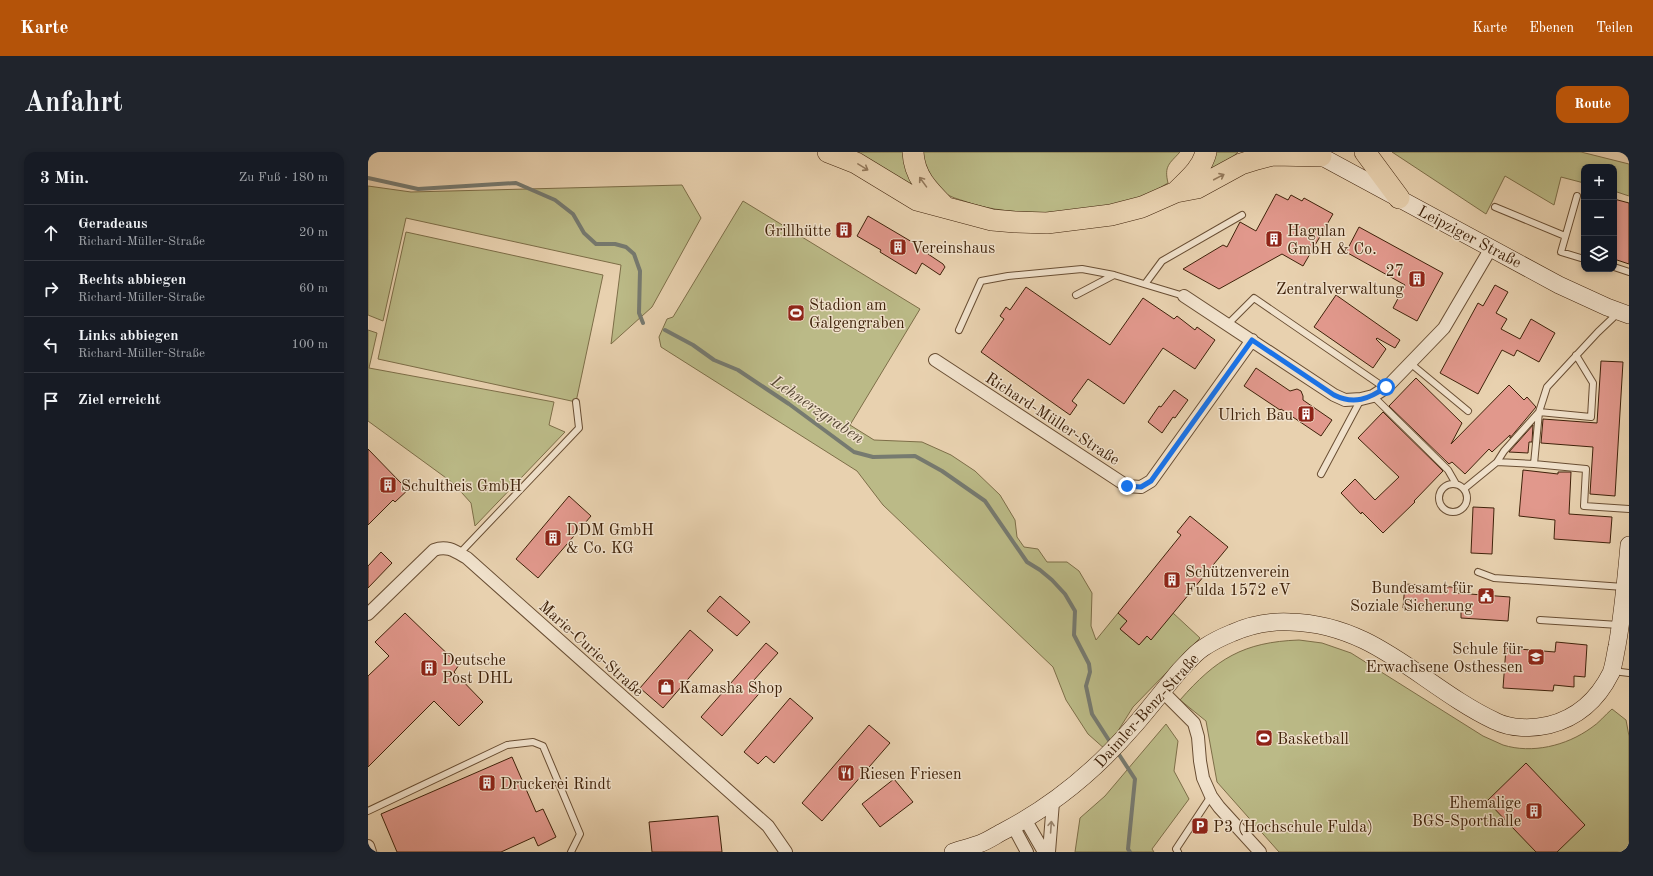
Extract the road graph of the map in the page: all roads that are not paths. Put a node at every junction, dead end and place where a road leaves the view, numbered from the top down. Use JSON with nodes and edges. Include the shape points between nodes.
{"nodes":[{"id":1,"x":828,"y":152,"type":"edge"},
{"id":2,"x":913,"y":152,"type":"edge"},
{"id":3,"x":1206,"y":152,"type":"edge"},
{"id":4,"x":1365,"y":152,"type":"edge"},
{"id":5,"x":1317,"y":154,"type":"edge"},
{"id":6,"x":1244,"y":158,"type":"edge"},
{"id":7,"x":1181,"y":189,"type":"junction"},
{"id":8,"x":1578,"y":196,"type":"dead end"},
{"id":9,"x":1399,"y":198,"type":"junction"},
{"id":10,"x":944,"y":207,"type":"junction"},
{"id":11,"x":1495,"y":207,"type":"dead end"},
{"id":12,"x":1242,"y":215,"type":"dead end"},
{"id":13,"x":1565,"y":236,"type":"junction"},
{"id":14,"x":1491,"y":248,"type":"junction"},
{"id":15,"x":1581,"y":258,"type":"edge"},
{"id":16,"x":1617,"y":269,"type":"edge"},
{"id":17,"x":1629,"y":272,"type":"edge"},
{"id":18,"x":1114,"y":274,"type":"junction"},
{"id":19,"x":1145,"y":284,"type":"junction"},
{"id":20,"x":1076,"y":295,"type":"dead end"},
{"id":21,"x":1184,"y":296,"type":"joint"},
{"id":22,"x":1624,"y":314,"type":"edge"},
{"id":23,"x":1228,"y":324,"type":"junction"},
{"id":24,"x":959,"y":330,"type":"dead end"},
{"id":25,"x":1252,"y":340,"type":"junction"},
{"id":26,"x":1576,"y":355,"type":"junction"},
{"id":27,"x":935,"y":360,"type":"dead end"},
{"id":28,"x":1410,"y":364,"type":"junction"},
{"id":29,"x":1385,"y":388,"type":"junction"},
{"id":30,"x":1367,"y":398,"type":"junction"},
{"id":31,"x":576,"y":402,"type":"dead end"},
{"id":32,"x":1468,"y":411,"type":"dead end"},
{"id":33,"x":1539,"y":412,"type":"junction"},
{"id":34,"x":1497,"y":462,"type":"junction"},
{"id":35,"x":1534,"y":464,"type":"junction"},
{"id":36,"x":1321,"y":474,"type":"dead end"},
{"id":37,"x":1456,"y":484,"type":"junction"},
{"id":38,"x":1464,"y":489,"type":"junction"},
{"id":39,"x":1446,"y":509,"type":"junction"},
{"id":40,"x":1629,"y":509,"type":"edge"},
{"id":41,"x":1440,"y":515,"type":"dead end"},
{"id":42,"x":1629,"y":545,"type":"edge"},
{"id":43,"x":459,"y":554,"type":"junction"},
{"id":44,"x":1478,"y":572,"type":"dead end"},
{"id":45,"x":1626,"y":587,"type":"junction"},
{"id":46,"x":368,"y":614,"type":"edge"},
{"id":47,"x":1540,"y":620,"type":"dead end"},
{"id":48,"x":1621,"y":625,"type":"junction"},
{"id":49,"x":1612,"y":671,"type":"junction"},
{"id":50,"x":1629,"y":673,"type":"edge"},
{"id":51,"x":1162,"y":691,"type":"junction"},
{"id":52,"x":1211,"y":796,"type":"junction"},
{"id":53,"x":1053,"y":802,"type":"junction"},
{"id":54,"x":368,"y":810,"type":"edge"},
{"id":55,"x":1019,"y":823,"type":"junction"},
{"id":56,"x":368,"y":846,"type":"edge"},
{"id":57,"x":370,"y":852,"type":"edge"},
{"id":58,"x":571,"y":852,"type":"edge"},
{"id":59,"x":786,"y":852,"type":"edge"},
{"id":60,"x":953,"y":852,"type":"edge"},
{"id":61,"x":1027,"y":852,"type":"edge"},
{"id":62,"x":1044,"y":852,"type":"edge"},
{"id":63,"x":1049,"y":852,"type":"edge"},
{"id":64,"x":1178,"y":852,"type":"edge"},
{"id":65,"x":1260,"y":852,"type":"edge"}],
"edges":[{"from":1,"to":10,"type":"highway","one_way":true,"via":[[856,163],[917,200]]},
{"from":10,"to":2,"type":"highway","one_way":true,"via":[[918,176],[913,163]]},
{"from":3,"to":7,"type":"highway","via":[[1199,169]]},
{"from":4,"to":9,"type":"highway"},
{"from":5,"to":6,"type":"highway"},
{"from":5,"to":9,"type":"street","name":"Leipziger Straße"},
{"from":7,"to":6,"type":"highway","one_way":true},
{"from":7,"to":10,"type":"highway","via":[[1142,207],[1111,215],[1047,222],[992,220]]},
{"from":8,"to":13,"type":"lane"},
{"from":9,"to":14,"type":"street","name":"Leipziger Straße"},
{"from":11,"to":13,"type":"lane"},
{"from":12,"to":19,"type":"lane","via":[[1162,261]]},
{"from":13,"to":15,"type":"lane","via":[[1561,252]]},
{"from":14,"to":22,"type":"street","name":"Leipziger Straße","via":[[1582,297]]},
{"from":14,"to":28,"type":"street","via":[[1444,328]]},
{"from":16,"to":17,"type":"lane"},
{"from":18,"to":19,"type":"lane"},
{"from":18,"to":20,"type":"lane"},
{"from":18,"to":24,"type":"lane","via":[[1082,269],[1008,276],[982,282]]},
{"from":19,"to":21,"type":"lane"},
{"from":21,"to":23,"type":"street"},
{"from":22,"to":26,"type":"lane"},
{"from":23,"to":25,"type":"street"},
{"from":23,"to":29,"type":"lane","via":[[1254,298]]},
{"from":25,"to":27,"type":"street","name":"Richard-Müller-Straße","via":[[1151,481],[1141,487],[1127,486]]},
{"from":25,"to":30,"type":"street","via":[[1334,395],[1345,400]]},
{"from":26,"to":33,"type":"lane","via":[[1547,387]]},
{"from":26,"to":33,"type":"lane","via":[[1593,383],[1591,417]]},
{"from":28,"to":29,"type":"street"},
{"from":28,"to":32,"type":"lane"},
{"from":29,"to":30,"type":"street"},
{"from":30,"to":36,"type":"lane"},
{"from":30,"to":37,"type":"lane","via":[[1448,470]]},
{"from":31,"to":43,"type":"lane","via":[[579,428]]},
{"from":33,"to":34,"type":"lane"},
{"from":33,"to":35,"type":"lane"},
{"from":34,"to":35,"type":"lane"},
{"from":34,"to":38,"type":"lane"},
{"from":35,"to":40,"type":"lane","via":[[1586,469],[1584,506]]},
{"from":37,"to":38,"type":"lane"},
{"from":37,"to":39,"type":"lane","via":[[1447,486],[1440,493],[1440,502]]},
{"from":38,"to":39,"type":"lane","via":[[1467,498],[1464,507],[1455,512]]},
{"from":39,"to":41,"type":"lane"},
{"from":42,"to":45,"type":"street","name":"Daimler-Benz-Straße"},
{"from":43,"to":46,"type":"street","name":"Marie-Curie-Straße","via":[[442,547],[434,550]]},
{"from":43,"to":59,"type":"street","name":"Marie-Curie-Straße","via":[[478,568],[768,826]]},
{"from":44,"to":45,"type":"lane","via":[[1494,578]]},
{"from":45,"to":48,"type":"street","name":"Daimler-Benz-Straße"},
{"from":47,"to":48,"type":"lane"},
{"from":48,"to":49,"type":"street","name":"Daimler-Benz-Straße"},
{"from":49,"to":50,"type":"lane"},
{"from":49,"to":51,"type":"street","name":"Daimler-Benz-Straße","via":[[1596,697],[1571,717],[1539,727],[1518,727],[1498,723],[1379,647],[1341,629],[1311,622],[1274,621],[1234,632],[1202,648]]},
{"from":51,"to":52,"type":"street","via":[[1194,723],[1203,778]]},
{"from":51,"to":53,"type":"street","name":"Daimler-Benz-Straße","via":[[1106,756],[1082,780]]},
{"from":52,"to":64,"type":"lane","via":[[1176,849]]},
{"from":52,"to":65,"type":"street"},
{"from":53,"to":55,"type":"street","name":"Daimler-Benz-Straße"},
{"from":63,"to":53,"type":"street","one_way":true},
{"from":54,"to":58,"type":"lane","via":[[507,745],[533,742],[543,746],[580,834]]},
{"from":55,"to":60,"type":"street","name":"Daimler-Benz-Straße","via":[[980,844]]},
{"from":55,"to":61,"type":"street"},
{"from":55,"to":62,"type":"street"},
{"from":56,"to":57,"type":"street"}]}
